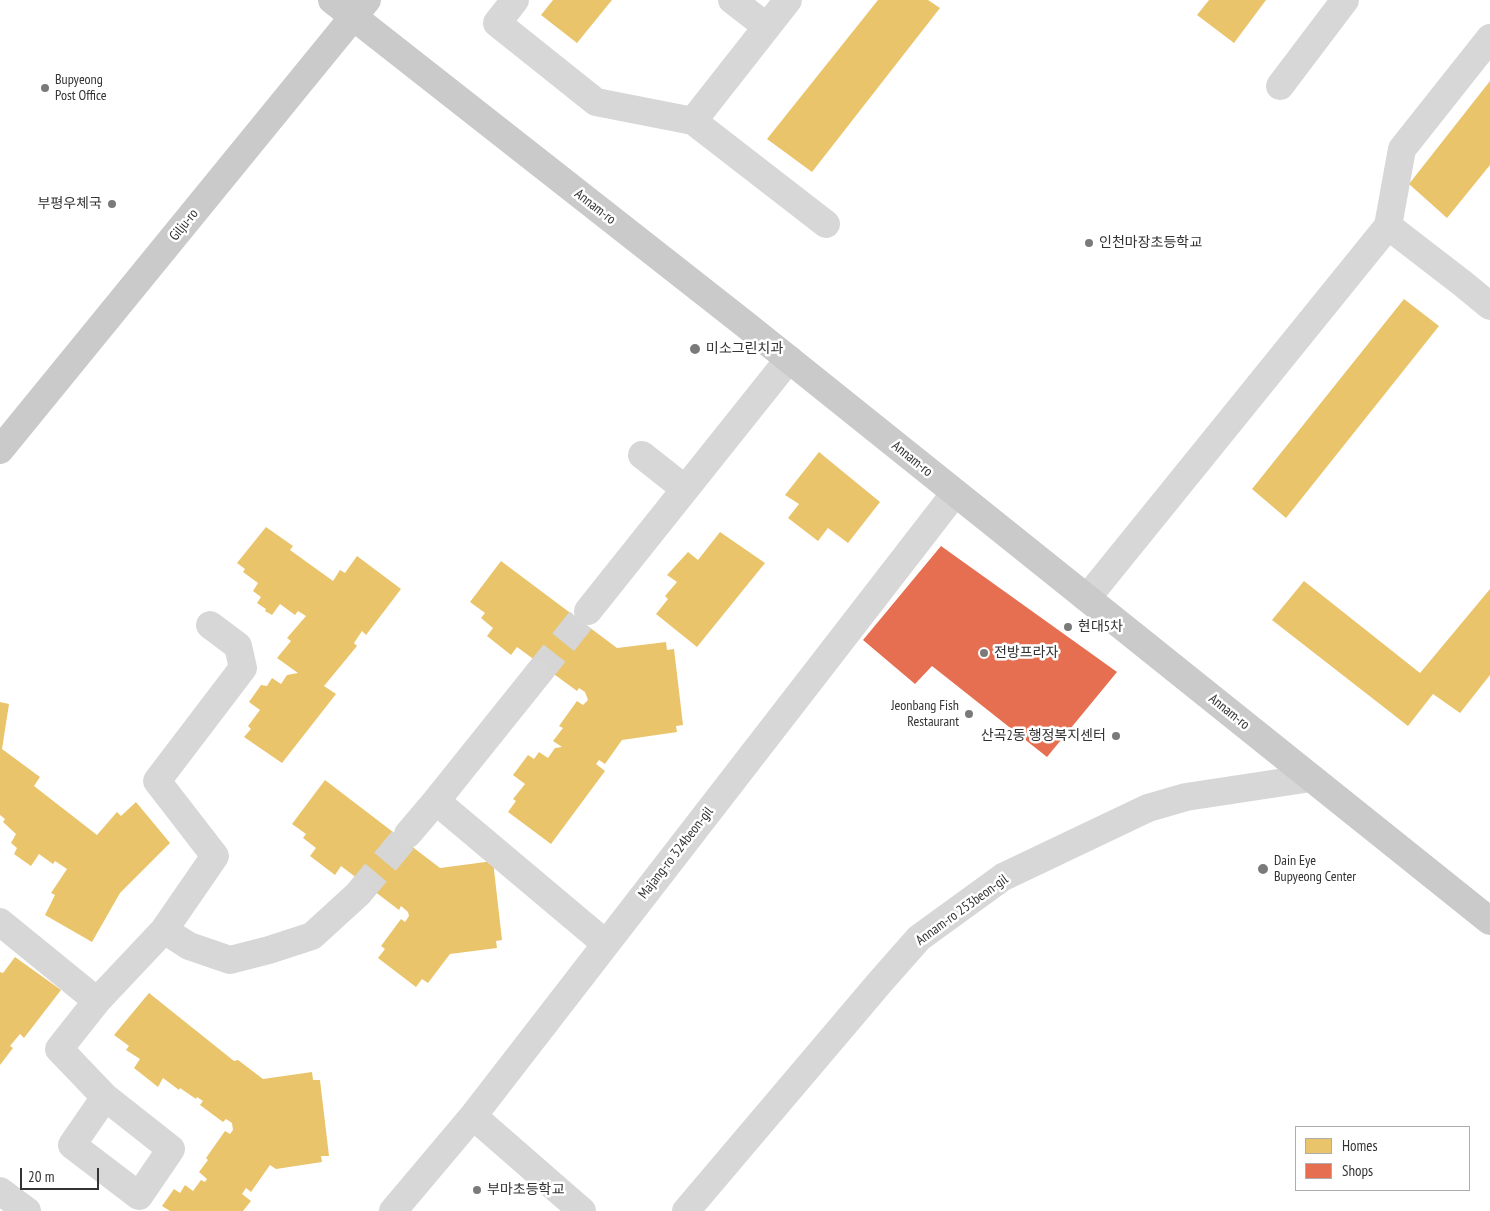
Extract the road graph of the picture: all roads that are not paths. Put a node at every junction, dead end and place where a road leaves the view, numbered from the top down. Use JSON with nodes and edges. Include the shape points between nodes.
{"nodes":[{"id":1,"x":332,"y":0,"type":"edge"},
{"id":2,"x":515,"y":0,"type":"edge"},
{"id":3,"x":732,"y":0,"type":"edge"},
{"id":4,"x":788,"y":0,"type":"edge"},
{"id":5,"x":1345,"y":0,"type":"edge"},
{"id":6,"x":360,"y":8,"type":"edge"},
{"id":7,"x":767,"y":27,"type":"junction"},
{"id":8,"x":1490,"y":38,"type":"edge"},
{"id":9,"x":1280,"y":86,"type":"dead end"},
{"id":10,"x":693,"y":121,"type":"junction"},
{"id":11,"x":826,"y":224,"type":"dead end"},
{"id":12,"x":1388,"y":226,"type":"junction"},
{"id":13,"x":1490,"y":306,"type":"edge"},
{"id":14,"x":789,"y":359,"type":"junction"},
{"id":15,"x":0,"y":450,"type":"edge"},
{"id":16,"x":642,"y":455,"type":"dead end"},
{"id":17,"x":685,"y":489,"type":"junction"},
{"id":18,"x":955,"y":492,"type":"junction"},
{"id":19,"x":1086,"y":598,"type":"junction"},
{"id":20,"x":588,"y":611,"type":"tunnel mouth"},
{"id":21,"x":210,"y":625,"type":"dead end"},
{"id":22,"x":537,"y":675,"type":"tunnel mouth"},
{"id":23,"x":1311,"y":778,"type":"junction"},
{"id":24,"x":436,"y":801,"type":"junction"},
{"id":25,"x":408,"y":834,"type":"tunnel mouth"},
{"id":26,"x":358,"y":894,"type":"tunnel mouth"},
{"id":27,"x":1490,"y":921,"type":"edge"},
{"id":28,"x":0,"y":922,"type":"edge"},
{"id":29,"x":164,"y":930,"type":"junction"},
{"id":30,"x":606,"y":944,"type":"junction"},
{"id":31,"x":97,"y":1001,"type":"junction"},
{"id":32,"x":105,"y":1097,"type":"dead end"},
{"id":33,"x":473,"y":1116,"type":"junction"},
{"id":34,"x":0,"y":1191,"type":"edge"},
{"id":35,"x":27,"y":1211,"type":"edge"},
{"id":36,"x":393,"y":1211,"type":"edge"},
{"id":37,"x":582,"y":1211,"type":"edge"},
{"id":38,"x":686,"y":1211,"type":"edge"}],
"edges":[{"from":1,"to":6,"type":"main road","name":"Annam-ro"},
{"from":2,"to":10,"type":"street","via":[[497,23],[596,102]]},
{"from":3,"to":7,"type":"street"},
{"from":4,"to":7,"type":"street"},
{"from":5,"to":9,"type":"street"},
{"from":6,"to":14,"type":"main road","name":"Annam-ro"},
{"from":6,"to":15,"type":"main road","name":"Gilju-ro"},
{"from":7,"to":10,"type":"street"},
{"from":8,"to":12,"type":"street","via":[[1402,150]]},
{"from":10,"to":11,"type":"street"},
{"from":12,"to":13,"type":"street"},
{"from":12,"to":19,"type":"street"},
{"from":14,"to":17,"type":"street"},
{"from":14,"to":18,"type":"main road","name":"Annam-ro"},
{"from":16,"to":17,"type":"street"},
{"from":17,"to":20,"type":"street"},
{"from":18,"to":19,"type":"main road","name":"Annam-ro"},
{"from":18,"to":30,"type":"street","name":"Majang-ro 324beon-gil"},
{"from":19,"to":23,"type":"main road","name":"Annam-ro"},
{"from":21,"to":29,"type":"street","via":[[238,646],[242,668],[157,781],[215,856]]},
{"from":22,"to":24,"type":"street"},
{"from":23,"to":27,"type":"main road","name":"Annam-ro"},
{"from":23,"to":38,"type":"street","name":"Annam-ro 253beon-gil","via":[[1186,797],[1148,808],[1004,877],[919,938]]},
{"from":24,"to":25,"type":"street"},
{"from":24,"to":30,"type":"street"},
{"from":26,"to":29,"type":"street","via":[[312,936],[230,960],[189,946]]},
{"from":28,"to":31,"type":"street"},
{"from":29,"to":31,"type":"street"},
{"from":30,"to":33,"type":"street","name":"Majang-ro 324beon-gil"},
{"from":31,"to":32,"type":"street","via":[[59,1048]]},
{"from":33,"to":36,"type":"street","name":"Majang-ro 324beon-gil"},
{"from":33,"to":37,"type":"street"},
{"from":34,"to":35,"type":"street"}]}
